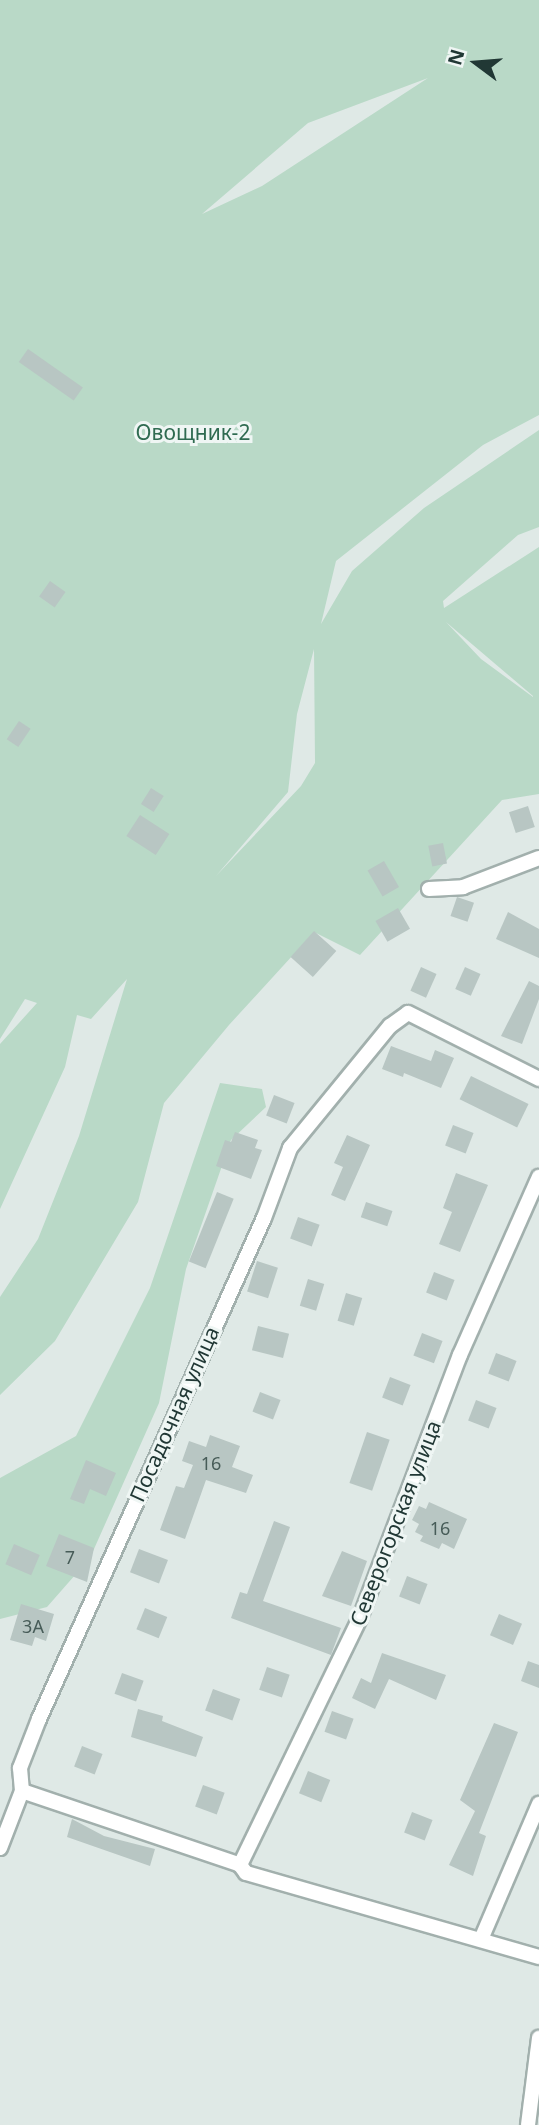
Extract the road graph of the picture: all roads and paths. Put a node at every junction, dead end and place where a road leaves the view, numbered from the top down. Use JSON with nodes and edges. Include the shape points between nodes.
{"nodes":[{"id":1,"x":539,"y":858,"type":"edge"},
{"id":2,"x":429,"y":889,"type":"dead end"},
{"id":3,"x":539,"y":1079,"type":"edge"},
{"id":4,"x":539,"y":1177,"type":"edge"},
{"id":5,"x":22,"y":1791,"type":"junction"},
{"id":6,"x":539,"y":1804,"type":"edge"},
{"id":7,"x":0,"y":1848,"type":"edge"},
{"id":8,"x":240,"y":1865,"type":"junction"},
{"id":9,"x":482,"y":1937,"type":"junction"},
{"id":10,"x":539,"y":1957,"type":"edge"},
{"id":11,"x":539,"y":2038,"type":"edge"},
{"id":12,"x":528,"y":2125,"type":"edge"}],
"edges":[{"from":1,"to":2,"type":"street","via":[[463,887]]},
{"from":3,"to":5,"type":"street","name":"Посадочная улица","via":[[408,1013],[390,1026],[290,1148],[264,1218],[39,1719],[20,1768]]},
{"from":4,"to":8,"type":"street","name":"Северогорская улица","via":[[460,1355],[360,1618]]},
{"from":5,"to":7,"type":"street","name":"Посадочная улица"},
{"from":5,"to":8,"type":"street"},
{"from":6,"to":9,"type":"street"},
{"from":8,"to":9,"type":"street","via":[[246,1873]]},
{"from":9,"to":10,"type":"street"},
{"from":11,"to":12,"type":"street"}]}
